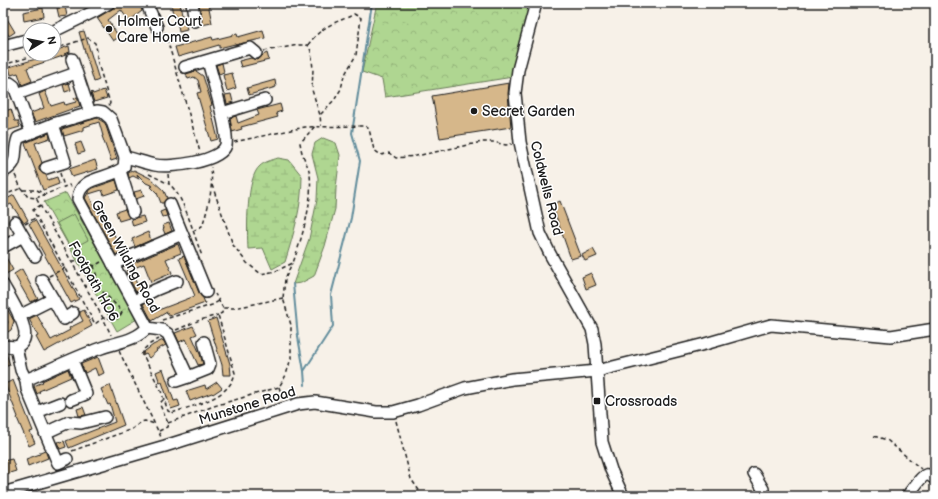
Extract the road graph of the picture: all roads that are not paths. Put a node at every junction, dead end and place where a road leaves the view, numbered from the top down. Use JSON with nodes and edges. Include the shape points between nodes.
{"nodes":[{"id":1,"x":109,"y":3,"type":"edge"},
{"id":2,"x":148,"y":3,"type":"edge"},
{"id":3,"x":192,"y":3,"type":"edge"},
{"id":4,"x":536,"y":3,"type":"edge"},
{"id":5,"x":195,"y":21,"type":"dead end"},
{"id":6,"x":62,"y":27,"type":"edge"},
{"id":7,"x":157,"y":27,"type":"dead end"},
{"id":8,"x":22,"y":41,"type":"edge"},
{"id":9,"x":3,"y":46,"type":"edge"},
{"id":10,"x":256,"y":53,"type":"road end"},
{"id":11,"x":72,"y":59,"type":"dead end"},
{"id":12,"x":208,"y":61,"type":"junction"},
{"id":13,"x":185,"y":67,"type":"dead end"},
{"id":14,"x":76,"y":73,"type":"junction"},
{"id":15,"x":3,"y":85,"type":"edge"},
{"id":16,"x":17,"y":94,"type":"junction"},
{"id":17,"x":265,"y":100,"type":"dead end"},
{"id":18,"x":90,"y":113,"type":"junction"},
{"id":19,"x":222,"y":113,"type":"junction"},
{"id":20,"x":53,"y":124,"type":"junction"},
{"id":21,"x":31,"y":132,"type":"junction"},
{"id":22,"x":125,"y":157,"type":"junction"},
{"id":23,"x":46,"y":168,"type":"dead end"},
{"id":24,"x":7,"y":170,"type":"edge"},
{"id":25,"x":120,"y":171,"type":"junction"},
{"id":26,"x":170,"y":204,"type":"dead end"},
{"id":27,"x":133,"y":212,"type":"dead end"},
{"id":28,"x":187,"y":233,"type":"junction"},
{"id":29,"x":3,"y":247,"type":"edge"},
{"id":30,"x":34,"y":256,"type":"dead end"},
{"id":31,"x":111,"y":260,"type":"junction"},
{"id":32,"x":42,"y":280,"type":"road end"},
{"id":33,"x":177,"y":281,"type":"dead end"},
{"id":34,"x":3,"y":285,"type":"edge"},
{"id":35,"x":210,"y":291,"type":"road end"},
{"id":36,"x":53,"y":299,"type":"junction"},
{"id":37,"x":134,"y":301,"type":"junction"},
{"id":38,"x":73,"y":313,"type":"dead end"},
{"id":39,"x":19,"y":316,"type":"junction"},
{"id":40,"x":147,"y":328,"type":"junction"},
{"id":41,"x":935,"y":329,"type":"edge"},
{"id":42,"x":204,"y":342,"type":"dead end"},
{"id":43,"x":3,"y":346,"type":"edge"},
{"id":44,"x":16,"y":347,"type":"junction"},
{"id":45,"x":72,"y":360,"type":"junction"},
{"id":46,"x":597,"y":371,"type":"junction"},
{"id":47,"x":188,"y":377,"type":"junction"},
{"id":48,"x":176,"y":381,"type":"dead end"},
{"id":49,"x":27,"y":384,"type":"junction"},
{"id":50,"x":37,"y":412,"type":"junction"},
{"id":51,"x":105,"y":417,"type":"dead end"},
{"id":52,"x":45,"y":433,"type":"junction"},
{"id":53,"x":61,"y":460,"type":"road end"},
{"id":54,"x":754,"y":474,"type":"dead end"},
{"id":55,"x":930,"y":477,"type":"edge"},
{"id":56,"x":3,"y":493,"type":"edge"},
{"id":57,"x":623,"y":496,"type":"edge"},
{"id":58,"x":763,"y":496,"type":"edge"},
{"id":59,"x":907,"y":496,"type":"edge"}],
"edges":[{"from":1,"to":6,"type":"street"},
{"from":2,"to":7,"type":"street"},
{"from":3,"to":5,"type":"street"},
{"from":4,"to":46,"type":"street","name":"Coldwells Road","via":[[518,70],[515,93],[520,142],[540,233],[592,329]]},
{"from":8,"to":9,"type":"street"},
{"from":10,"to":12,"type":"street","via":[[250,48]]},
{"from":11,"to":14,"type":"street"},
{"from":12,"to":13,"type":"street"},
{"from":12,"to":19,"type":"street"},
{"from":14,"to":16,"type":"street"},
{"from":14,"to":18,"type":"street"},
{"from":15,"to":16,"type":"street","via":[[10,83]]},
{"from":16,"to":21,"type":"street"},
{"from":17,"to":19,"type":"street"},
{"from":18,"to":20,"type":"street"},
{"from":18,"to":22,"type":"street","via":[[97,111],[111,119]]},
{"from":19,"to":22,"type":"street","via":[[226,144],[216,155],[169,166],[154,165]]},
{"from":20,"to":21,"type":"street"},
{"from":20,"to":23,"type":"street","via":[[65,162]]},
{"from":21,"to":24,"type":"street","via":[[18,138],[15,162]]},
{"from":22,"to":25,"type":"street","via":[[124,167]]},
{"from":25,"to":27,"type":"street"},
{"from":25,"to":31,"type":"street","name":"Green Wilding Road","via":[[88,182],[81,186],[78,193],[80,204]]},
{"from":26,"to":28,"type":"street"},
{"from":28,"to":31,"type":"street"},
{"from":28,"to":35,"type":"street"},
{"from":29,"to":30,"type":"street","via":[[19,228]]},
{"from":31,"to":37,"type":"street","name":"Green Wilding Road"},
{"from":32,"to":36,"type":"street"},
{"from":33,"to":37,"type":"street"},
{"from":34,"to":39,"type":"street"},
{"from":36,"to":38,"type":"street","via":[[64,319]]},
{"from":36,"to":39,"type":"street"},
{"from":37,"to":40,"type":"street","name":"Green Wilding Road"},
{"from":39,"to":44,"type":"street","via":[[26,333],[24,341]]},
{"from":40,"to":45,"type":"street","name":"Green Wilding Road","via":[[124,342],[103,347]]},
{"from":40,"to":47,"type":"street","via":[[162,330],[168,334]]},
{"from":41,"to":46,"type":"street","name":"Munstone Road","via":[[891,336],[771,325]]},
{"from":42,"to":47,"type":"street","via":[[210,364],[208,369]]},
{"from":43,"to":44,"type":"street"},
{"from":44,"to":49,"type":"street"},
{"from":45,"to":49,"type":"street","name":"Green Wilding Road"},
{"from":45,"to":50,"type":"street","via":[[86,394]]},
{"from":46,"to":56,"type":"street","name":"Munstone Road","via":[[512,379],[465,388],[393,412],[376,412],[314,402],[298,404]]},
{"from":46,"to":57,"type":"street","name":"Coldwells Road","via":[[602,442]]},
{"from":47,"to":48,"type":"street"},
{"from":49,"to":50,"type":"street"},
{"from":50,"to":52,"type":"street"},
{"from":51,"to":52,"type":"street","via":[[81,423],[69,422]]},
{"from":52,"to":53,"type":"street"},
{"from":54,"to":58,"type":"street","via":[[763,489]]},
{"from":55,"to":59,"type":"street","via":[[922,477]]}]}
